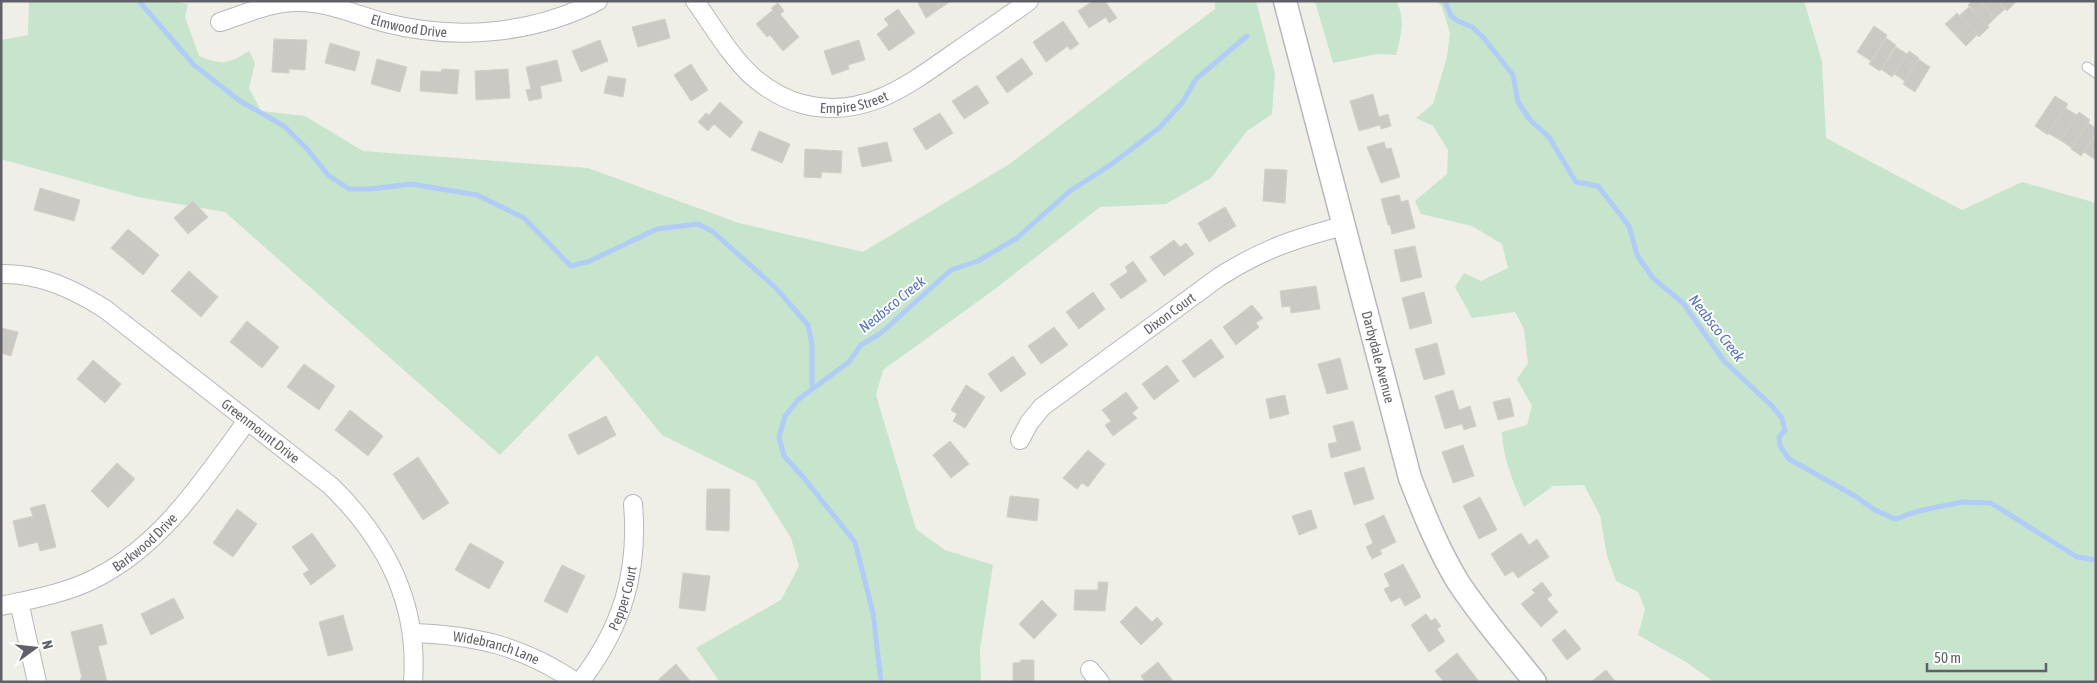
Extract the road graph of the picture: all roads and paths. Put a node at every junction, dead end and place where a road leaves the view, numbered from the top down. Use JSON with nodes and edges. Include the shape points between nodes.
{"nodes":[{"id":1,"x":598,"y":1,"type":"edge"},
{"id":2,"x":695,"y":1,"type":"edge"},
{"id":3,"x":1029,"y":1,"type":"edge"},
{"id":4,"x":1285,"y":1,"type":"edge"},
{"id":5,"x":220,"y":22,"type":"dead end"},
{"id":6,"x":2087,"y":67,"type":"dead end"},
{"id":7,"x":2096,"y":73,"type":"edge"},
{"id":8,"x":1343,"y":226,"type":"junction"},
{"id":9,"x":1,"y":274,"type":"edge"},
{"id":10,"x":247,"y":421,"type":"junction"},
{"id":11,"x":1020,"y":440,"type":"dead end"},
{"id":12,"x":633,"y":504,"type":"dead end"},
{"id":13,"x":19,"y":602,"type":"junction"},
{"id":14,"x":1,"y":606,"type":"edge"},
{"id":15,"x":412,"y":633,"type":"junction"},
{"id":16,"x":37,"y":682,"type":"edge"},
{"id":17,"x":413,"y":682,"type":"edge"},
{"id":18,"x":576,"y":682,"type":"edge"},
{"id":19,"x":580,"y":682,"type":"edge"},
{"id":20,"x":1535,"y":682,"type":"edge"}],
"edges":[{"from":1,"to":5,"type":"street","name":"Elmwood Drive","via":[[529,27],[481,32],[415,30],[346,9],[305,2],[284,2]]},
{"from":2,"to":3,"type":"street","name":"Empire Street","via":[[752,76],[792,101],[835,109],[869,104],[910,84]]},
{"from":4,"to":8,"type":"street","name":"Darbydale Avenue"},
{"from":6,"to":7,"type":"lane"},
{"from":8,"to":11,"type":"street","name":"Dixon Court","via":[[1280,244],[1245,260],[1219,277],[1042,407]]},
{"from":8,"to":20,"type":"street","name":"Darbydale Avenue","via":[[1397,432],[1424,514],[1458,582]]},
{"from":9,"to":10,"type":"street","name":"Greenmount Drive","via":[[37,278],[79,293]]},
{"from":10,"to":13,"type":"street","name":"Barkwood Drive","via":[[168,525],[146,546],[94,579]]},
{"from":10,"to":15,"type":"street","name":"Greenmount Drive","via":[[330,486],[365,523],[397,578]]},
{"from":12,"to":19,"type":"street","name":"Pepper Court","via":[[636,533],[630,579],[622,608],[597,660]]},
{"from":13,"to":14,"type":"street","name":"Barkwood Drive"},
{"from":13,"to":16,"type":"street"},
{"from":15,"to":17,"type":"street","name":"Greenmount Drive"},
{"from":15,"to":18,"type":"street","name":"Widebranch Lane","via":[[449,634],[503,645],[532,656]]}]}
